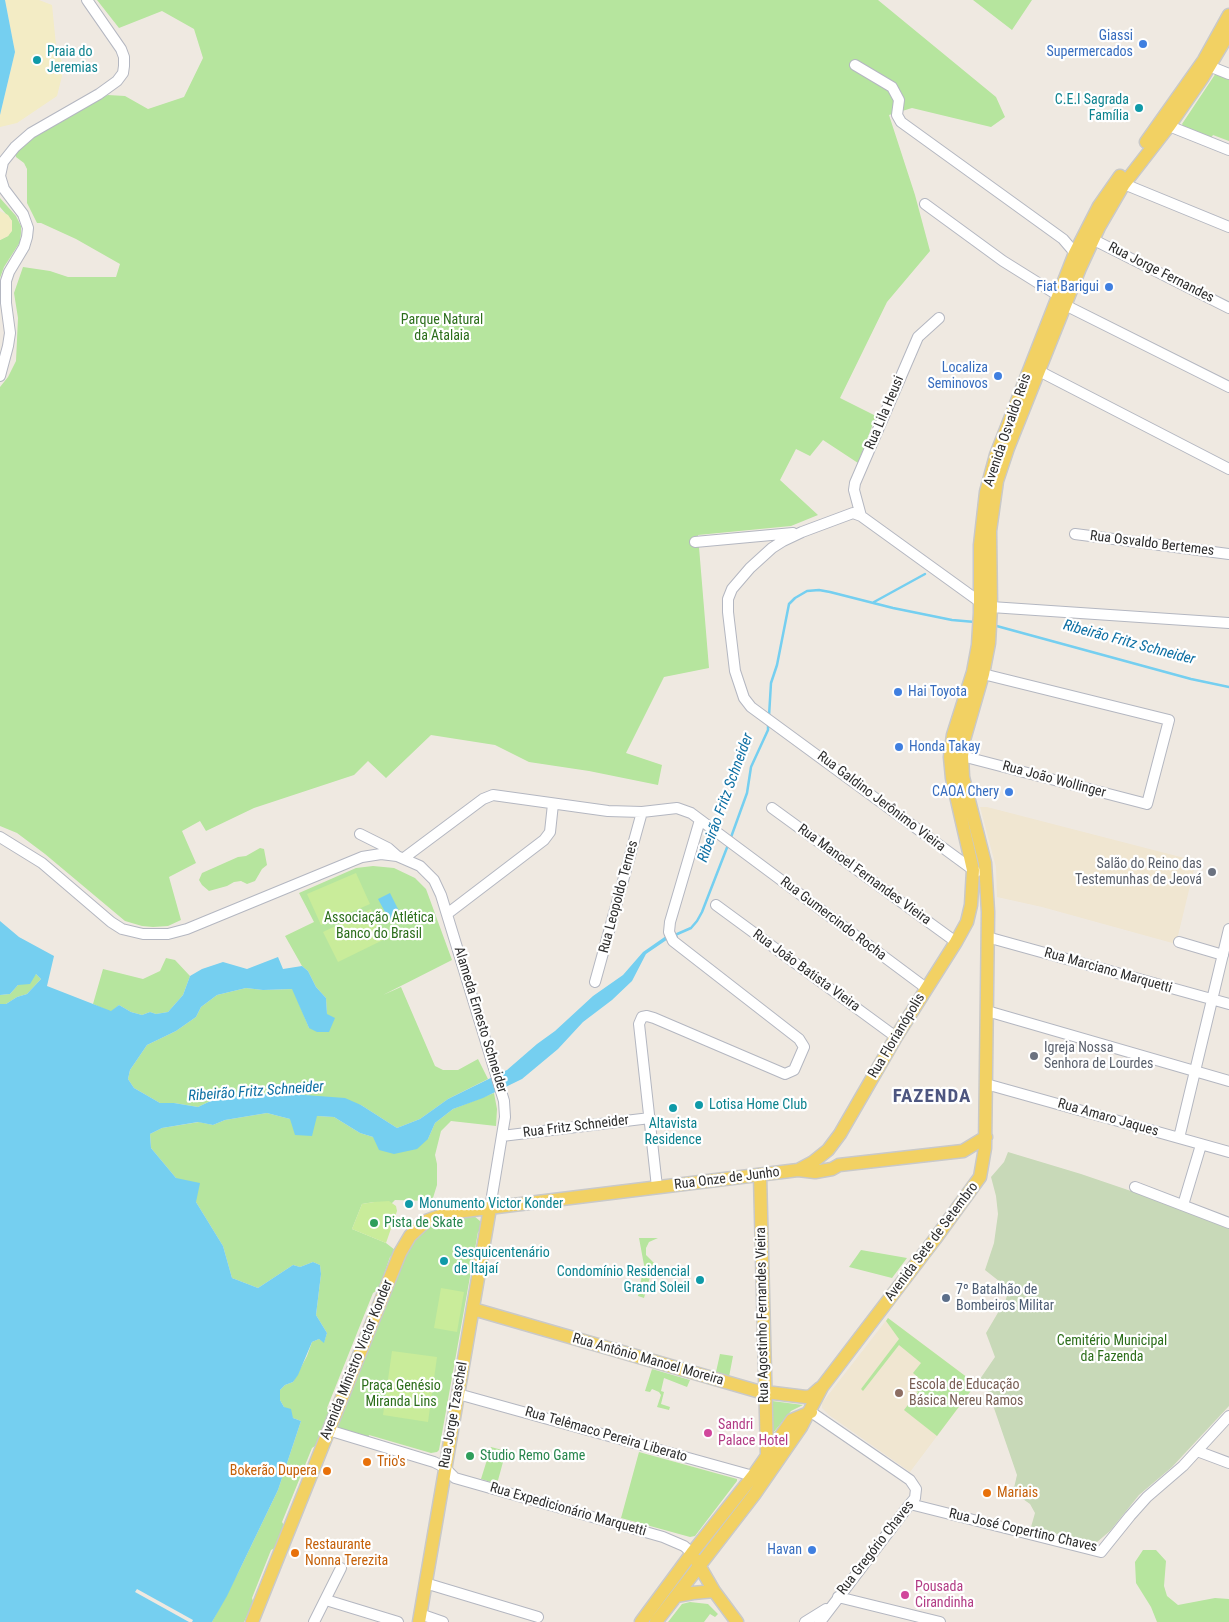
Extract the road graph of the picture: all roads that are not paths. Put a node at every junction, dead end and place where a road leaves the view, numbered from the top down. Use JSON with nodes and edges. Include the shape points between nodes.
{"nodes":[{"id":1,"x":87,"y":0,"type":"edge"},
{"id":2,"x":1229,"y":15,"type":"edge"},
{"id":3,"x":1229,"y":33,"type":"edge"},
{"id":4,"x":855,"y":64,"type":"dead end"},
{"id":5,"x":1206,"y":65,"type":"junction"},
{"id":6,"x":1229,"y":74,"type":"edge"},
{"id":7,"x":1165,"y":124,"type":"junction"},
{"id":8,"x":1229,"y":150,"type":"edge"},
{"id":9,"x":1124,"y":184,"type":"junction"},
{"id":10,"x":925,"y":204,"type":"dead end"},
{"id":11,"x":1229,"y":227,"type":"edge"},
{"id":12,"x":1088,"y":236,"type":"junction"},
{"id":13,"x":1063,"y":239,"type":"junction"},
{"id":14,"x":1075,"y":253,"type":"junction"},
{"id":15,"x":1062,"y":300,"type":"junction"},
{"id":16,"x":1229,"y":308,"type":"edge"},
{"id":17,"x":939,"y":318,"type":"dead end"},
{"id":18,"x":1039,"y":371,"type":"junction"},
{"id":19,"x":0,"y":376,"type":"edge"},
{"id":20,"x":1229,"y":387,"type":"edge"},
{"id":21,"x":1229,"y":469,"type":"edge"},
{"id":22,"x":861,"y":516,"type":"junction"},
{"id":23,"x":802,"y":532,"type":"junction"},
{"id":24,"x":1075,"y":534,"type":"dead end"},
{"id":25,"x":695,"y":542,"type":"dead end"},
{"id":26,"x":1229,"y":554,"type":"edge"},
{"id":27,"x":985,"y":609,"type":"junction"},
{"id":28,"x":1229,"y":623,"type":"edge"},
{"id":29,"x":985,"y":631,"type":"junction"},
{"id":30,"x":983,"y":674,"type":"junction"},
{"id":31,"x":962,"y":756,"type":"junction"},
{"id":32,"x":553,"y":804,"type":"junction"},
{"id":33,"x":772,"y":808,"type":"dead end"},
{"id":34,"x":642,"y":812,"type":"junction"},
{"id":35,"x":700,"y":820,"type":"junction"},
{"id":36,"x":360,"y":834,"type":"dead end"},
{"id":37,"x":0,"y":837,"type":"edge"},
{"id":38,"x":400,"y":857,"type":"junction"},
{"id":39,"x":973,"y":870,"type":"junction"},
{"id":40,"x":985,"y":878,"type":"junction"},
{"id":41,"x":716,"y":905,"type":"dead end"},
{"id":42,"x":447,"y":914,"type":"junction"},
{"id":43,"x":967,"y":922,"type":"junction"},
{"id":44,"x":1229,"y":929,"type":"edge"},
{"id":45,"x":987,"y":933,"type":"junction"},
{"id":46,"x":956,"y":942,"type":"junction"},
{"id":47,"x":1179,"y":942,"type":"dead end"},
{"id":48,"x":1226,"y":949,"type":"edge"},
{"id":49,"x":595,"y":982,"type":"dead end"},
{"id":50,"x":926,"y":988,"type":"junction"},
{"id":51,"x":1212,"y":1000,"type":"junction"},
{"id":52,"x":1229,"y":1004,"type":"edge"},
{"id":53,"x":987,"y":1011,"type":"junction"},
{"id":54,"x":896,"y":1037,"type":"junction"},
{"id":55,"x":1194,"y":1070,"type":"junction"},
{"id":56,"x":1229,"y":1080,"type":"edge"},
{"id":57,"x":986,"y":1084,"type":"junction"},
{"id":58,"x":650,"y":1118,"type":"junction"},
{"id":59,"x":502,"y":1136,"type":"junction"},
{"id":60,"x":986,"y":1137,"type":"junction"},
{"id":61,"x":1179,"y":1138,"type":"junction"},
{"id":62,"x":1201,"y":1144,"type":"junction"},
{"id":63,"x":828,"y":1150,"type":"junction"},
{"id":64,"x":964,"y":1151,"type":"junction"},
{"id":65,"x":1229,"y":1152,"type":"edge"},
{"id":66,"x":984,"y":1158,"type":"junction"},
{"id":67,"x":839,"y":1165,"type":"junction"},
{"id":68,"x":798,"y":1170,"type":"junction"},
{"id":69,"x":760,"y":1175,"type":"junction"},
{"id":70,"x":658,"y":1187,"type":"junction"},
{"id":71,"x":1134,"y":1187,"type":"dead end"},
{"id":72,"x":1183,"y":1205,"type":"junction"},
{"id":73,"x":490,"y":1208,"type":"junction"},
{"id":74,"x":1229,"y":1223,"type":"edge"},
{"id":75,"x":472,"y":1310,"type":"junction"},
{"id":76,"x":822,"y":1387,"type":"junction"},
{"id":77,"x":765,"y":1393,"type":"junction"},
{"id":78,"x":458,"y":1394,"type":"junction"},
{"id":79,"x":810,"y":1412,"type":"junction"},
{"id":80,"x":1229,"y":1416,"type":"edge"},
{"id":81,"x":328,"y":1430,"type":"junction"},
{"id":82,"x":1197,"y":1451,"type":"junction"},
{"id":83,"x":767,"y":1454,"type":"junction"},
{"id":84,"x":1229,"y":1463,"type":"edge"},
{"id":85,"x":444,"y":1467,"type":"junction"},
{"id":86,"x":753,"y":1476,"type":"junction"},
{"id":87,"x":910,"y":1504,"type":"junction"},
{"id":88,"x":692,"y":1553,"type":"junction"},
{"id":89,"x":698,"y":1565,"type":"junction"},
{"id":90,"x":341,"y":1568,"type":"dead end"},
{"id":91,"x":425,"y":1583,"type":"junction"},
{"id":92,"x":714,"y":1591,"type":"junction"},
{"id":93,"x":676,"y":1596,"type":"junction"},
{"id":94,"x":838,"y":1597,"type":"junction"},
{"id":95,"x":326,"y":1600,"type":"junction"},
{"id":96,"x":831,"y":1606,"type":"junction"},
{"id":97,"x":538,"y":1617,"type":"dead end"},
{"id":98,"x":419,"y":1618,"type":"edge"},
{"id":99,"x":252,"y":1622,"type":"edge"},
{"id":100,"x":314,"y":1622,"type":"edge"},
{"id":101,"x":398,"y":1622,"type":"edge"},
{"id":102,"x":443,"y":1622,"type":"edge"},
{"id":103,"x":641,"y":1622,"type":"edge"},
{"id":104,"x":656,"y":1622,"type":"edge"},
{"id":105,"x":737,"y":1622,"type":"edge"},
{"id":106,"x":805,"y":1622,"type":"edge"},
{"id":107,"x":820,"y":1622,"type":"edge"},
{"id":108,"x":940,"y":1622,"type":"edge"}],
"edges":[{"from":1,"to":19,"type":"street","via":[[121,49],[123,73],[99,94],[31,133],[3,162],[0,176],[4,189],[23,214],[28,237],[6,281],[10,333]]},
{"from":2,"to":5,"type":"main road","name":"Avenida Osvaldo Reis"},
{"from":3,"to":5,"type":"main road","name":"Avenida Osvaldo Reis"},
{"from":4,"to":13,"type":"street","via":[[895,91],[899,100],[897,115],[901,122]]},
{"from":5,"to":6,"type":"street"},
{"from":5,"to":7,"type":"main road","name":"Avenida Osvaldo Reis"},
{"from":7,"to":8,"type":"street"},
{"from":7,"to":9,"type":"main road","name":"Avenida Osvaldo Reis"},
{"from":7,"to":12,"type":"main road","name":"Avenida Osvaldo Reis","via":[[1108,192]]},
{"from":9,"to":11,"type":"street"},
{"from":9,"to":12,"type":"main road","name":"Avenida Osvaldo Reis"},
{"from":10,"to":15,"type":"street"},
{"from":12,"to":13,"type":"street"},
{"from":12,"to":14,"type":"main road","name":"Avenida Osvaldo Reis"},
{"from":12,"to":15,"type":"main road","name":"Avenida Osvaldo Reis"},
{"from":12,"to":16,"type":"street","name":"Rua Jorge Fernandes"},
{"from":13,"to":14,"type":"street"},
{"from":14,"to":15,"type":"main road","name":"Avenida Osvaldo Reis"},
{"from":15,"to":18,"type":"main road","name":"Avenida Osvaldo Reis"},
{"from":15,"to":20,"type":"street"},
{"from":15,"to":27,"type":"main road","name":"Avenida Osvaldo Reis","via":[[990,475],[980,545]]},
{"from":17,"to":22,"type":"street","name":"Rua Lila Heusi","via":[[918,337],[855,483]]},
{"from":18,"to":21,"type":"street"},
{"from":18,"to":27,"type":"main road","name":"Avenida Osvaldo Reis","via":[[1008,448],[996,488]]},
{"from":22,"to":23,"type":"street","via":[[850,514]]},
{"from":22,"to":27,"type":"street"},
{"from":23,"to":25,"type":"street"},
{"from":23,"to":39,"type":"street","name":"Rua Galdino Jerônimo Vieira","via":[[783,541],[750,568],[732,589],[728,599],[735,672],[744,698],[751,707]]},
{"from":24,"to":26,"type":"street","name":"Rua Osvaldo Bertemes"},
{"from":27,"to":28,"type":"street"},
{"from":27,"to":29,"type":"main road","name":"Avenida Osvaldo Reis"},
{"from":29,"to":30,"type":"main road","name":"Avenida Osvaldo Reis"},
{"from":29,"to":39,"type":"main road","name":"Avenida Osvaldo Reis","via":[[953,735],[950,757]]},
{"from":30,"to":31,"type":"main road","name":"Avenida Osvaldo Reis"},
{"from":30,"to":31,"type":"street","name":"Rua João Wollinger","via":[[1169,720],[1147,804]]},
{"from":31,"to":40,"type":"main road","name":"Avenida Osvaldo Reis","via":[[963,777],[983,849]]},
{"from":32,"to":34,"type":"street","name":"Rua Gumercindo Rocha"},
{"from":32,"to":38,"type":"street","name":"Rua Gumercindo Rocha","via":[[488,796]]},
{"from":32,"to":42,"type":"street","via":[[550,832],[544,840]]},
{"from":33,"to":46,"type":"street","name":"Rua Manoel Fernandes Vieira"},
{"from":34,"to":35,"type":"street","name":"Rua Gumercindo Rocha","via":[[677,808]]},
{"from":34,"to":49,"type":"street","name":"Rua Leopoldo Ternes"},
{"from":35,"to":50,"type":"street","name":"Rua Gumercindo Rocha"},
{"from":35,"to":58,"type":"street","via":[[671,936],[804,1047],[794,1070],[786,1074],[654,1018],[642,1017],[639,1024]]},
{"from":36,"to":38,"type":"street","name":"Alameda Ernesto Schneider"},
{"from":37,"to":38,"type":"street","via":[[42,863],[110,922],[131,932],[156,934],[176,933],[362,857],[381,854]]},
{"from":38,"to":42,"type":"street","name":"Alameda Ernesto Schneider","via":[[420,866],[434,880]]},
{"from":39,"to":40,"type":"street","name":"Rua Galdino Jerônimo Vieira"},
{"from":39,"to":43,"type":"main road","name":"Avenida Osvaldo Reis"},
{"from":40,"to":45,"type":"main road","name":"Avenida Osvaldo Reis"},
{"from":41,"to":54,"type":"street","name":"Rua João Batista Vieira"},
{"from":42,"to":59,"type":"street","name":"Alameda Ernesto Schneider","via":[[502,1092],[505,1109]]},
{"from":43,"to":45,"type":"main road","via":[[978,922]]},
{"from":43,"to":46,"type":"main road","name":"Rua Florianópolis"},
{"from":44,"to":48,"type":"street"},
{"from":45,"to":51,"type":"street","name":"Rua Marciano Marquetti"},
{"from":45,"to":53,"type":"main road","name":"Avenida Sete de Setembro"},
{"from":46,"to":50,"type":"main road","name":"Rua Florianópolis"},
{"from":47,"to":48,"type":"street"},
{"from":48,"to":51,"type":"street"},
{"from":50,"to":54,"type":"main road","name":"Rua Florianópolis"},
{"from":51,"to":52,"type":"street","name":"Rua Marciano Marquetti"},
{"from":51,"to":55,"type":"street"},
{"from":53,"to":55,"type":"street"},
{"from":53,"to":57,"type":"main road","name":"Avenida Sete de Setembro"},
{"from":54,"to":63,"type":"main road","name":"Rua Florianópolis"},
{"from":55,"to":56,"type":"street"},
{"from":55,"to":61,"type":"street"},
{"from":57,"to":60,"type":"main road","name":"Avenida Sete de Setembro"},
{"from":57,"to":61,"type":"street","name":"Rua Amaro Jaques"},
{"from":58,"to":59,"type":"street","name":"Rua Fritz Schneider"},
{"from":58,"to":70,"type":"street"},
{"from":59,"to":73,"type":"street","name":"Alameda Ernesto Schneider"},
{"from":60,"to":64,"type":"main road","name":"Rua Onze de Junho"},
{"from":60,"to":66,"type":"main road","name":"Avenida Sete de Setembro"},
{"from":61,"to":62,"type":"street","name":"Rua Amaro Jaques"},
{"from":62,"to":65,"type":"street","name":"Rua Amaro Jaques"},
{"from":62,"to":72,"type":"street"},
{"from":63,"to":67,"type":"main road","via":[[832,1162]]},
{"from":63,"to":68,"type":"main road","name":"Rua Florianópolis"},
{"from":64,"to":66,"type":"main road","name":"Rua Onze de Junho"},
{"from":64,"to":67,"type":"main road","name":"Rua Onze de Junho"},
{"from":66,"to":76,"type":"main road","name":"Avenida Sete de Setembro","via":[[977,1182]]},
{"from":67,"to":68,"type":"main road","name":"Rua Onze de Junho","via":[[815,1172]]},
{"from":68,"to":69,"type":"main road","name":"Rua Onze de Junho"},
{"from":69,"to":70,"type":"main road","name":"Rua Onze de Junho"},
{"from":69,"to":77,"type":"main road","name":"Rua Agostinho Fernandes Vieira"},
{"from":70,"to":73,"type":"main road","name":"Rua Onze de Junho"},
{"from":71,"to":72,"type":"street"},
{"from":72,"to":74,"type":"street"},
{"from":73,"to":75,"type":"main road","name":"Rua Jorge Tzaschel"},
{"from":73,"to":81,"type":"main road","name":"Avenida Ministro Victor Konder","via":[[439,1216],[426,1221],[410,1236],[397,1260]]},
{"from":75,"to":77,"type":"main road","name":"Rua Antônio Manoel Moreira"},
{"from":75,"to":78,"type":"main road","name":"Rua Jorge Tzaschel"},
{"from":76,"to":77,"type":"main road","name":"Rua Antônio Manoel Moreira","via":[[806,1397]]},
{"from":76,"to":79,"type":"main road","name":"Avenida Sete de Setembro"},
{"from":77,"to":83,"type":"main road","name":"Rua Agostinho Fernandes Vieira"},
{"from":78,"to":85,"type":"main road","name":"Rua Jorge Tzaschel"},
{"from":78,"to":86,"type":"street","name":"Rua Telêmaco Pereira Liberato"},
{"from":79,"to":83,"type":"main road","via":[[792,1420]]},
{"from":79,"to":87,"type":"street","name":"Rua Gregório Chaves","via":[[910,1480],[916,1489]]},
{"from":79,"to":89,"type":"main road","name":"Avenida Sete de Setembro","via":[[754,1495]]},
{"from":80,"to":82,"type":"street","name":"Rua José Copertino Chaves"},
{"from":81,"to":85,"type":"street","name":"Rua Expedicionário Marquetti"},
{"from":81,"to":99,"type":"main road","name":"Avenida Ministro Victor Konder"},
{"from":82,"to":84,"type":"street"},
{"from":82,"to":87,"type":"street","name":"Rua José Copertino Chaves","via":[[1147,1497],[1101,1552]]},
{"from":83,"to":86,"type":"main road"},
{"from":85,"to":88,"type":"street","name":"Rua Expedicionário Marquetti","via":[[455,1478],[662,1537]]},
{"from":85,"to":91,"type":"main road","name":"Rua Jorge Tzaschel"},
{"from":86,"to":88,"type":"main road"},
{"from":87,"to":94,"type":"street","name":"Rua Gregório Chaves"},
{"from":88,"to":89,"type":"main road"},
{"from":88,"to":103,"type":"main road"},
{"from":89,"to":92,"type":"main road"},
{"from":89,"to":93,"type":"main road","name":"Avenida Sete de Setembro"},
{"from":90,"to":95,"type":"street"},
{"from":91,"to":97,"type":"street"},
{"from":91,"to":98,"type":"main road","name":"Rua Jorge Tzaschel"},
{"from":92,"to":93,"type":"main road"},
{"from":92,"to":105,"type":"main road"},
{"from":93,"to":104,"type":"main road","name":"Avenida Sete de Setembro"},
{"from":94,"to":96,"type":"street","name":"Rua Gregório Chaves"},
{"from":94,"to":108,"type":"street"},
{"from":95,"to":100,"type":"street"},
{"from":95,"to":101,"type":"street"},
{"from":96,"to":106,"type":"street","name":"Rua Gregório Chaves"},
{"from":96,"to":107,"type":"street","name":"Rua Gregório Chaves"},
{"from":98,"to":102,"type":"street"}]}
